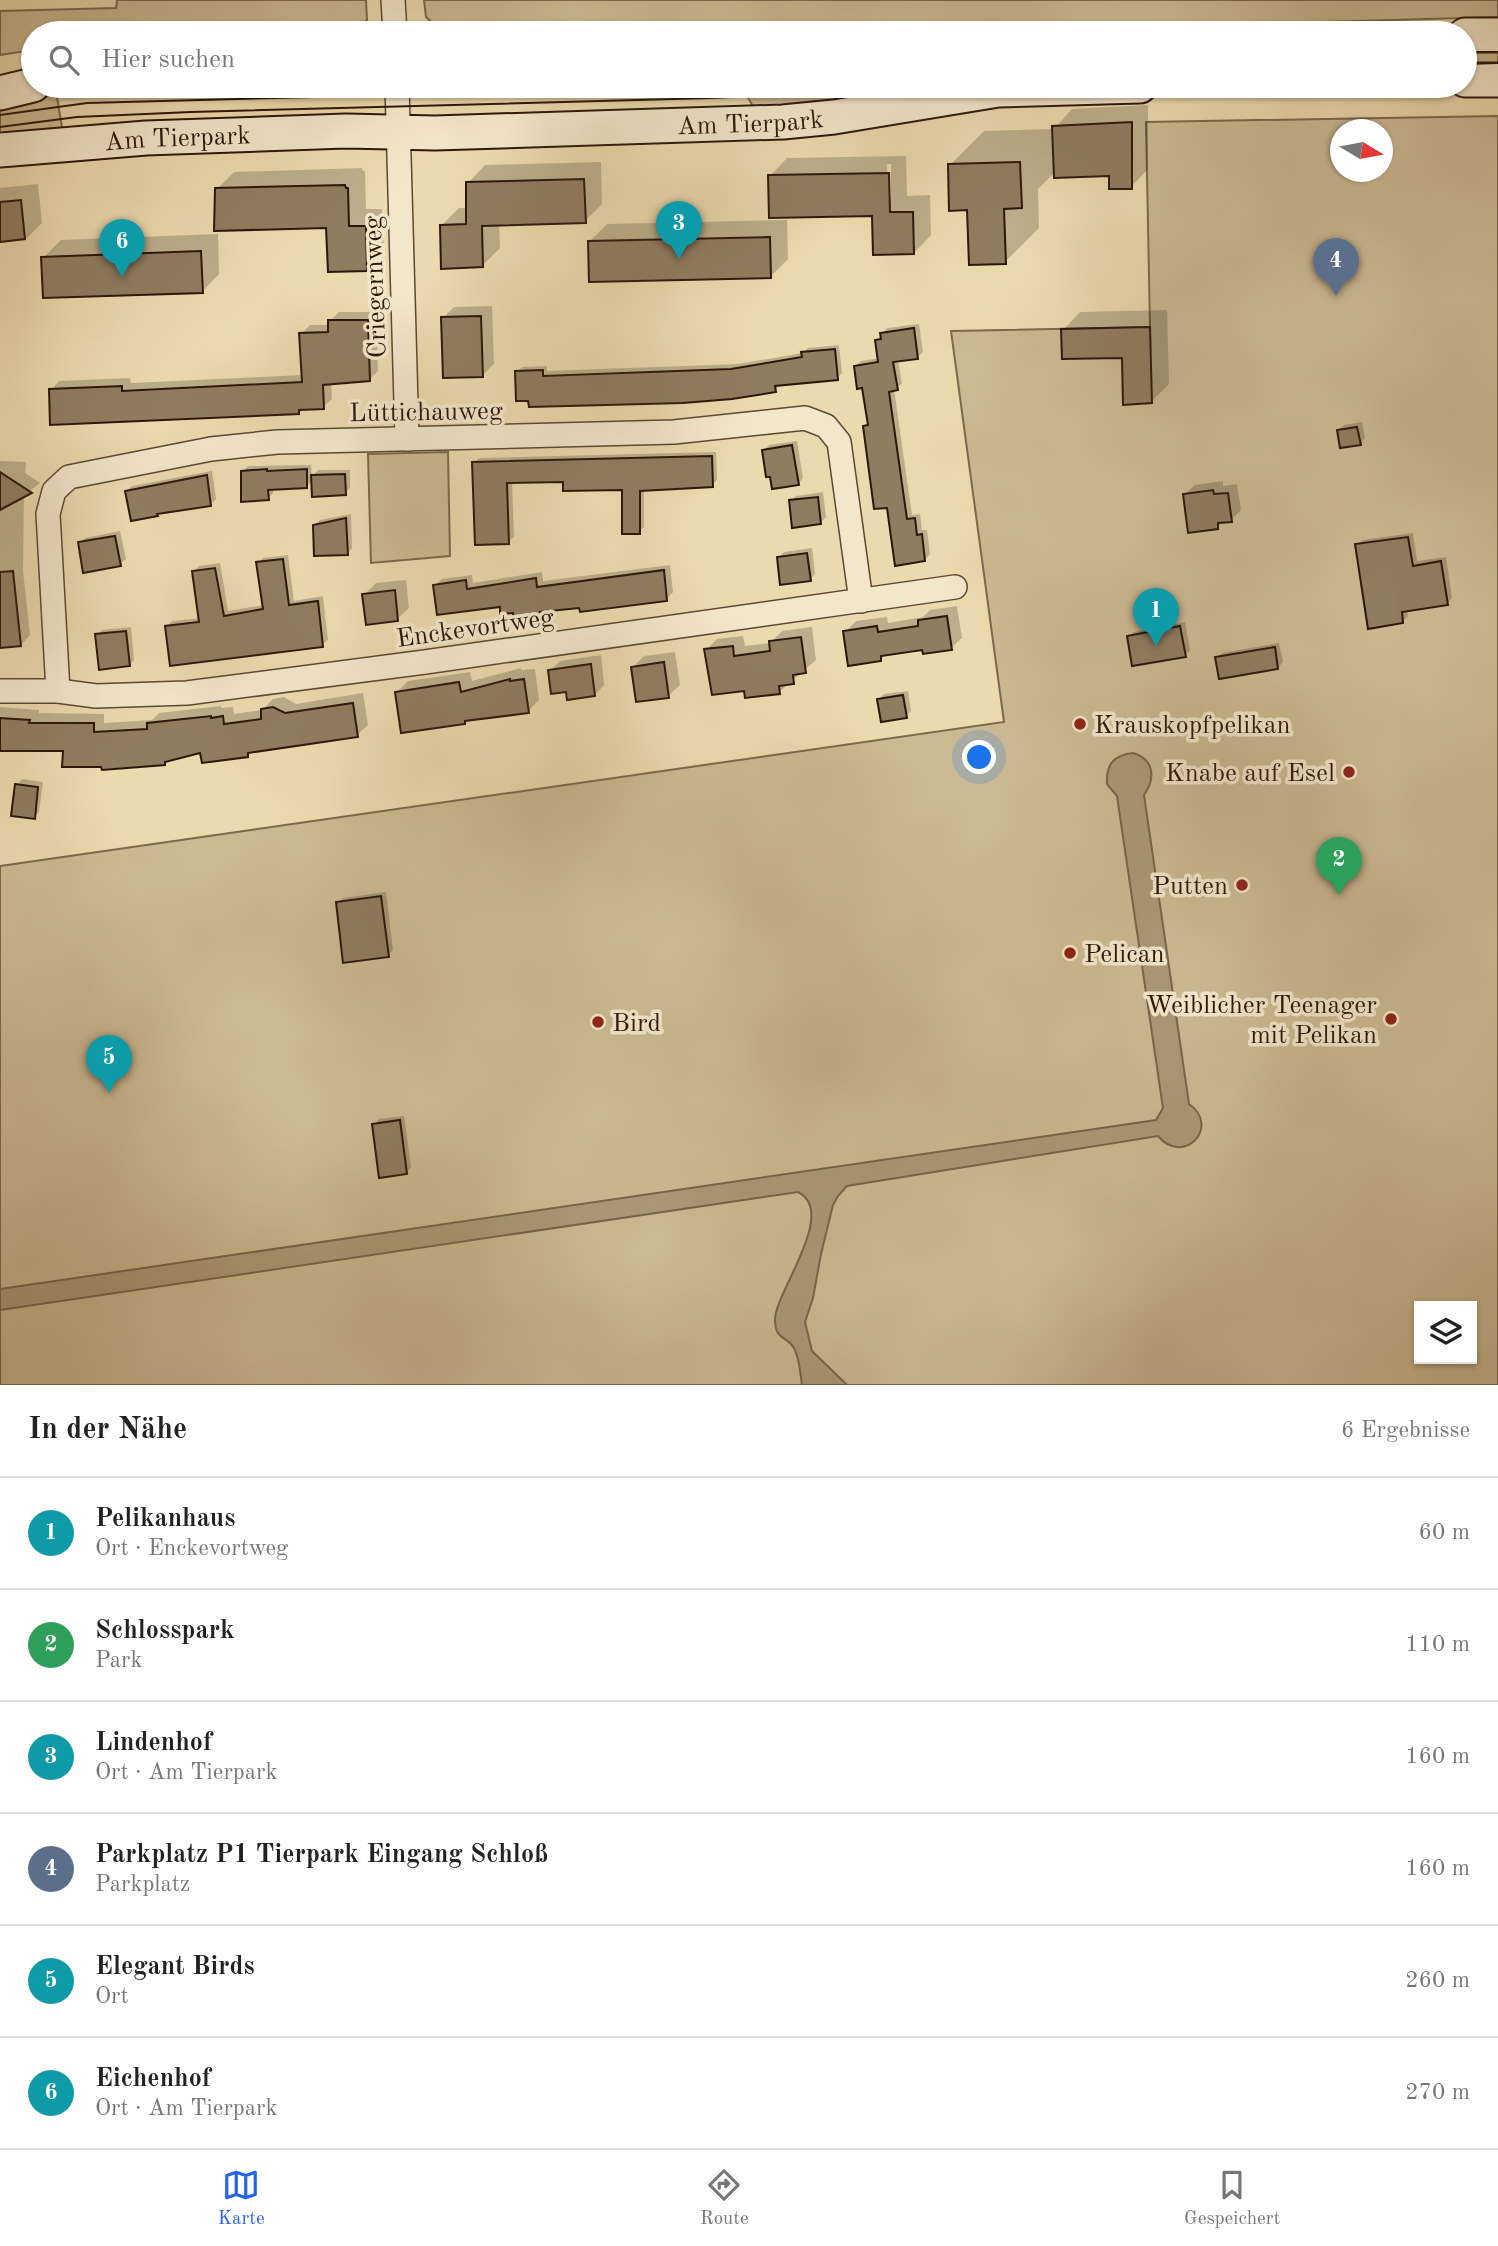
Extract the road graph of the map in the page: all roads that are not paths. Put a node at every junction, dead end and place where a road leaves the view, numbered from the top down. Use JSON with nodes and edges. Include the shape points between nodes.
{"nodes":[{"id":1,"x":393,"y":0,"type":"edge"},
{"id":2,"x":394,"y":21,"type":"edge"},
{"id":3,"x":1477,"y":35,"type":"edge"},
{"id":4,"x":1498,"y":35,"type":"edge"},
{"id":5,"x":1477,"y":80,"type":"edge"},
{"id":6,"x":1498,"y":80,"type":"edge"},
{"id":7,"x":21,"y":88,"type":"edge"},
{"id":8,"x":0,"y":93,"type":"edge"},
{"id":9,"x":397,"y":98,"type":"edge"},
{"id":10,"x":949,"y":98,"type":"edge"},
{"id":11,"x":398,"y":133,"type":"junction"},
{"id":12,"x":0,"y":150,"type":"edge"},
{"id":13,"x":407,"y":439,"type":"junction"},
{"id":14,"x":955,"y":587,"type":"dead end"},
{"id":15,"x":861,"y":601,"type":"junction"},
{"id":16,"x":0,"y":691,"type":"edge"},
{"id":17,"x":58,"y":691,"type":"junction"}],
"edges":[{"from":1,"to":2,"type":"street"},
{"from":3,"to":4,"type":"main road"},
{"from":5,"to":6,"type":"main road"},
{"from":7,"to":8,"type":"main road"},
{"from":9,"to":11,"type":"street"},
{"from":10,"to":11,"type":"main road","name":"Am Tierpark","via":[[783,122]]},
{"from":11,"to":12,"type":"main road","name":"Am Tierpark","via":[[146,138]]},
{"from":11,"to":13,"type":"street","name":"Criegernweg"},
{"from":13,"to":15,"type":"street","name":"Lüttichauweg","via":[[674,432],[805,418],[826,426],[839,442]]},
{"from":13,"to":17,"type":"street","name":"Lüttichauweg","via":[[211,449],[69,477],[54,491],[48,514]]},
{"from":14,"to":15,"type":"street","name":"Enckevortweg"},
{"from":15,"to":17,"type":"street","name":"Enckevortweg","via":[[187,693],[96,696]]},
{"from":16,"to":17,"type":"street","name":"Enckevortweg"}]}
